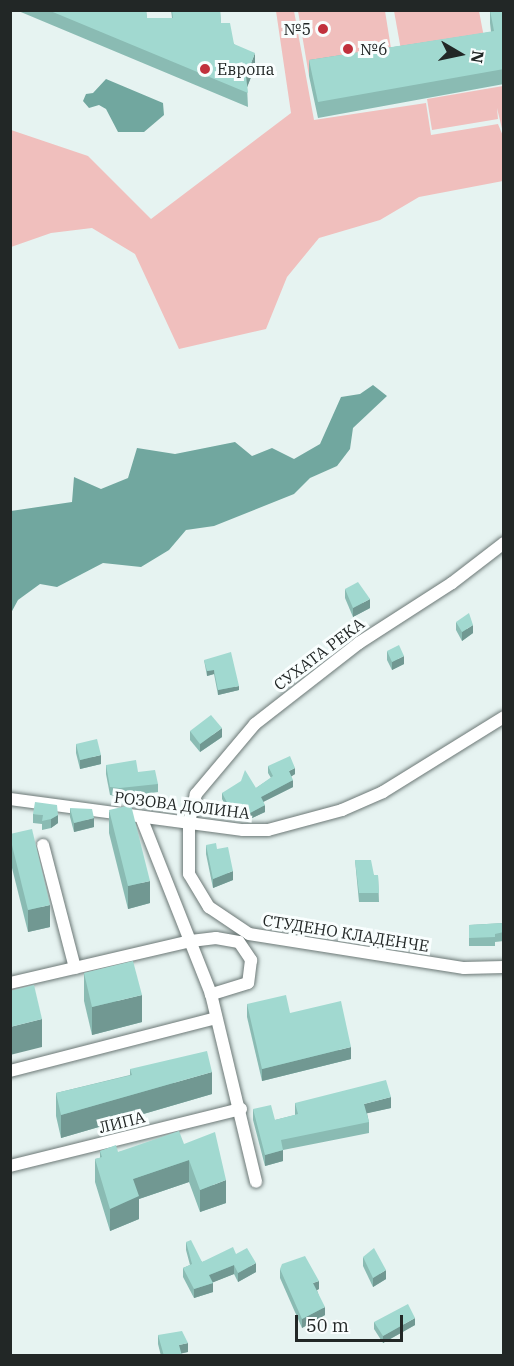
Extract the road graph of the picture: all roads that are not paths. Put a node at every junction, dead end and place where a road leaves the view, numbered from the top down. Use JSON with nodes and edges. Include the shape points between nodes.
{"nodes":[{"id":1,"x":504,"y":543,"type":"edge"},
{"id":2,"x":504,"y":717,"type":"edge"},
{"id":3,"x":10,"y":799,"type":"edge"},
{"id":4,"x":141,"y":817,"type":"junction"},
{"id":5,"x":189,"y":823,"type":"junction"},
{"id":6,"x":43,"y":845,"type":"dead end"},
{"id":7,"x":244,"y":938,"type":"junction"},
{"id":8,"x":191,"y":941,"type":"junction"},
{"id":9,"x":504,"y":967,"type":"edge"},
{"id":10,"x":75,"y":968,"type":"junction"},
{"id":11,"x":10,"y":983,"type":"edge"},
{"id":12,"x":211,"y":994,"type":"junction"},
{"id":13,"x":216,"y":1018,"type":"junction"},
{"id":14,"x":10,"y":1071,"type":"edge"},
{"id":15,"x":241,"y":1109,"type":"junction"},
{"id":16,"x":10,"y":1166,"type":"edge"},
{"id":17,"x":256,"y":1182,"type":"dead end"}],
"edges":[{"from":1,"to":5,"type":"street","name":"СУХАТА РЕКА","via":[[452,583],[359,643],[255,724],[196,794]]},
{"from":2,"to":5,"type":"street","name":"РОЗОВА ДОЛИНА","via":[[383,792],[342,810],[268,830]]},
{"from":3,"to":4,"type":"street","name":"РОЗОВА ДОЛИНА"},
{"from":4,"to":5,"type":"street","name":"РОЗОВА ДОЛИНА"},
{"from":4,"to":8,"type":"street"},
{"from":5,"to":7,"type":"street","name":"СТУДЕНО КЛАДЕНЧЕ","via":[[189,874],[209,907]]},
{"from":6,"to":10,"type":"street"},
{"from":7,"to":8,"type":"street"},
{"from":7,"to":9,"type":"street","name":"СТУДЕНО КЛАДЕНЧЕ","via":[[464,968]]},
{"from":7,"to":12,"type":"street","via":[[251,960],[248,983]]},
{"from":8,"to":10,"type":"street"},
{"from":8,"to":12,"type":"street"},
{"from":10,"to":11,"type":"street"},
{"from":12,"to":13,"type":"street"},
{"from":13,"to":14,"type":"street"},
{"from":13,"to":15,"type":"street"},
{"from":15,"to":16,"type":"street","name":"ЛИПА"},
{"from":15,"to":17,"type":"street"}]}
